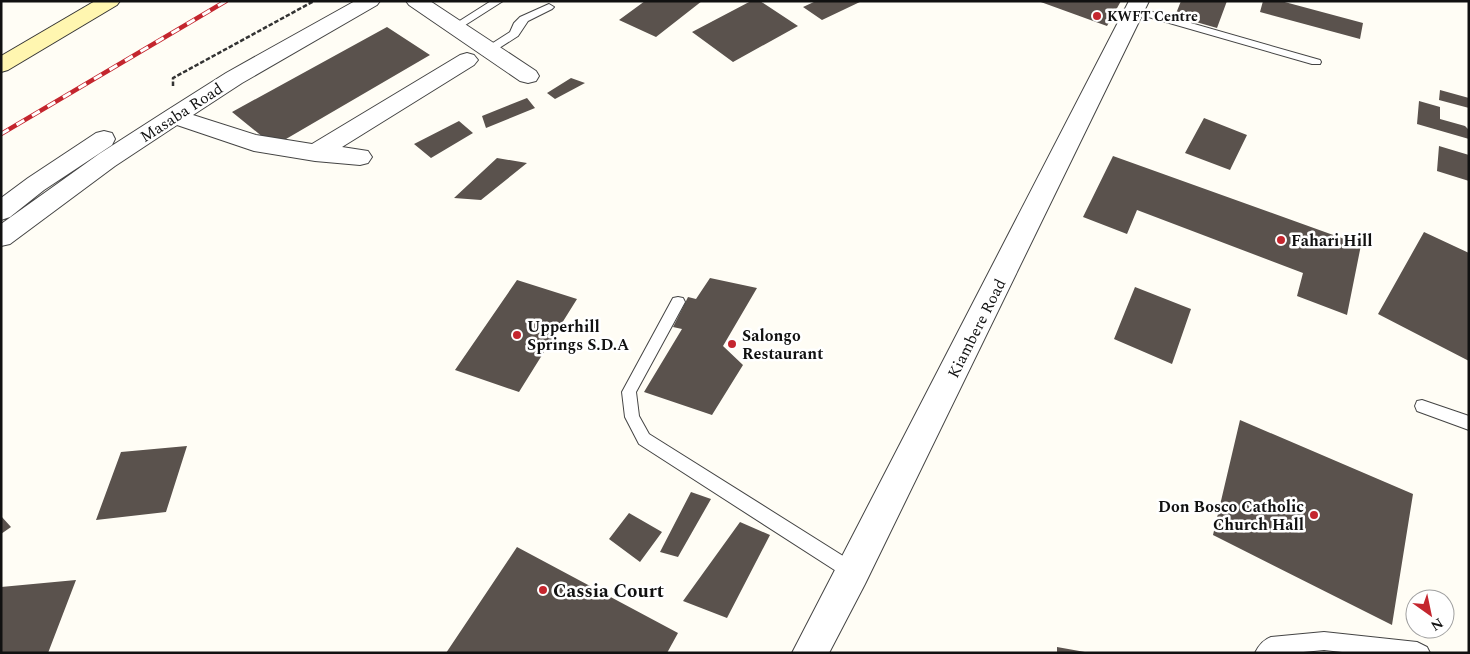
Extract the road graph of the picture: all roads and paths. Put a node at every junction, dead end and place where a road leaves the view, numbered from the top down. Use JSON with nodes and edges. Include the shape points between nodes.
{"nodes":[{"id":1,"x":314,"y":1,"type":"edge"},
{"id":2,"x":339,"y":1,"type":"edge"},
{"id":3,"x":370,"y":1,"type":"edge"},
{"id":4,"x":416,"y":1,"type":"edge"},
{"id":5,"x":498,"y":1,"type":"edge"},
{"id":6,"x":103,"y":3,"type":"edge"},
{"id":7,"x":549,"y":6,"type":"dead end"},
{"id":8,"x":1137,"y":6,"type":"edge"},
{"id":9,"x":455,"y":27,"type":"junction"},
{"id":10,"x":489,"y":50,"type":"junction"},
{"id":11,"x":467,"y":60,"type":"dead end"},
{"id":12,"x":1316,"y":62,"type":"dead end"},
{"id":13,"x":1,"y":65,"type":"edge"},
{"id":14,"x":528,"y":76,"type":"dead end"},
{"id":15,"x":174,"y":105,"type":"junction"},
{"id":16,"x":315,"y":153,"type":"junction"},
{"id":17,"x":360,"y":156,"type":"dead end"},
{"id":18,"x":75,"y":170,"type":"junction"},
{"id":19,"x":1,"y":211,"type":"edge"},
{"id":20,"x":1,"y":237,"type":"edge"},
{"id":21,"x":678,"y":302,"type":"dead end"},
{"id":22,"x":1422,"y":406,"type":"dead end"},
{"id":23,"x":1469,"y":423,"type":"edge"},
{"id":24,"x":853,"y":572,"type":"junction"},
{"id":25,"x":810,"y":653,"type":"edge"},
{"id":26,"x":1264,"y":653,"type":"edge"},
{"id":27,"x":1421,"y":653,"type":"edge"}],
"edges":[{"from":1,"to":15,"type":"path","via":[[173,78]]},
{"from":2,"to":15,"type":"street","name":"Masaba Road"},
{"from":3,"to":15,"type":"street","name":"Masaba Road","via":[[234,78]]},
{"from":4,"to":9,"type":"street"},
{"from":5,"to":9,"type":"lane"},
{"from":6,"to":13,"type":"main road"},
{"from":7,"to":10,"type":"lane","via":[[524,19],[514,34]]},
{"from":8,"to":12,"type":"lane"},
{"from":8,"to":24,"type":"street","name":"Kiambere Road"},
{"from":9,"to":10,"type":"street"},
{"from":10,"to":14,"type":"street"},
{"from":11,"to":16,"type":"street"},
{"from":15,"to":16,"type":"street","via":[[254,143]]},
{"from":15,"to":18,"type":"street","name":"Masaba Road"},
{"from":16,"to":17,"type":"street"},
{"from":18,"to":19,"type":"street","name":"Masaba Road","via":[[36,184]]},
{"from":18,"to":20,"type":"street","name":"Masaba Road"},
{"from":21,"to":24,"type":"lane","via":[[630,392],[632,417],[644,439]]},
{"from":22,"to":23,"type":"lane"},
{"from":24,"to":25,"type":"street","name":"Kiambere Road"},
{"from":26,"to":27,"type":"lane","via":[[1271,646],[1324,641]]}]}
